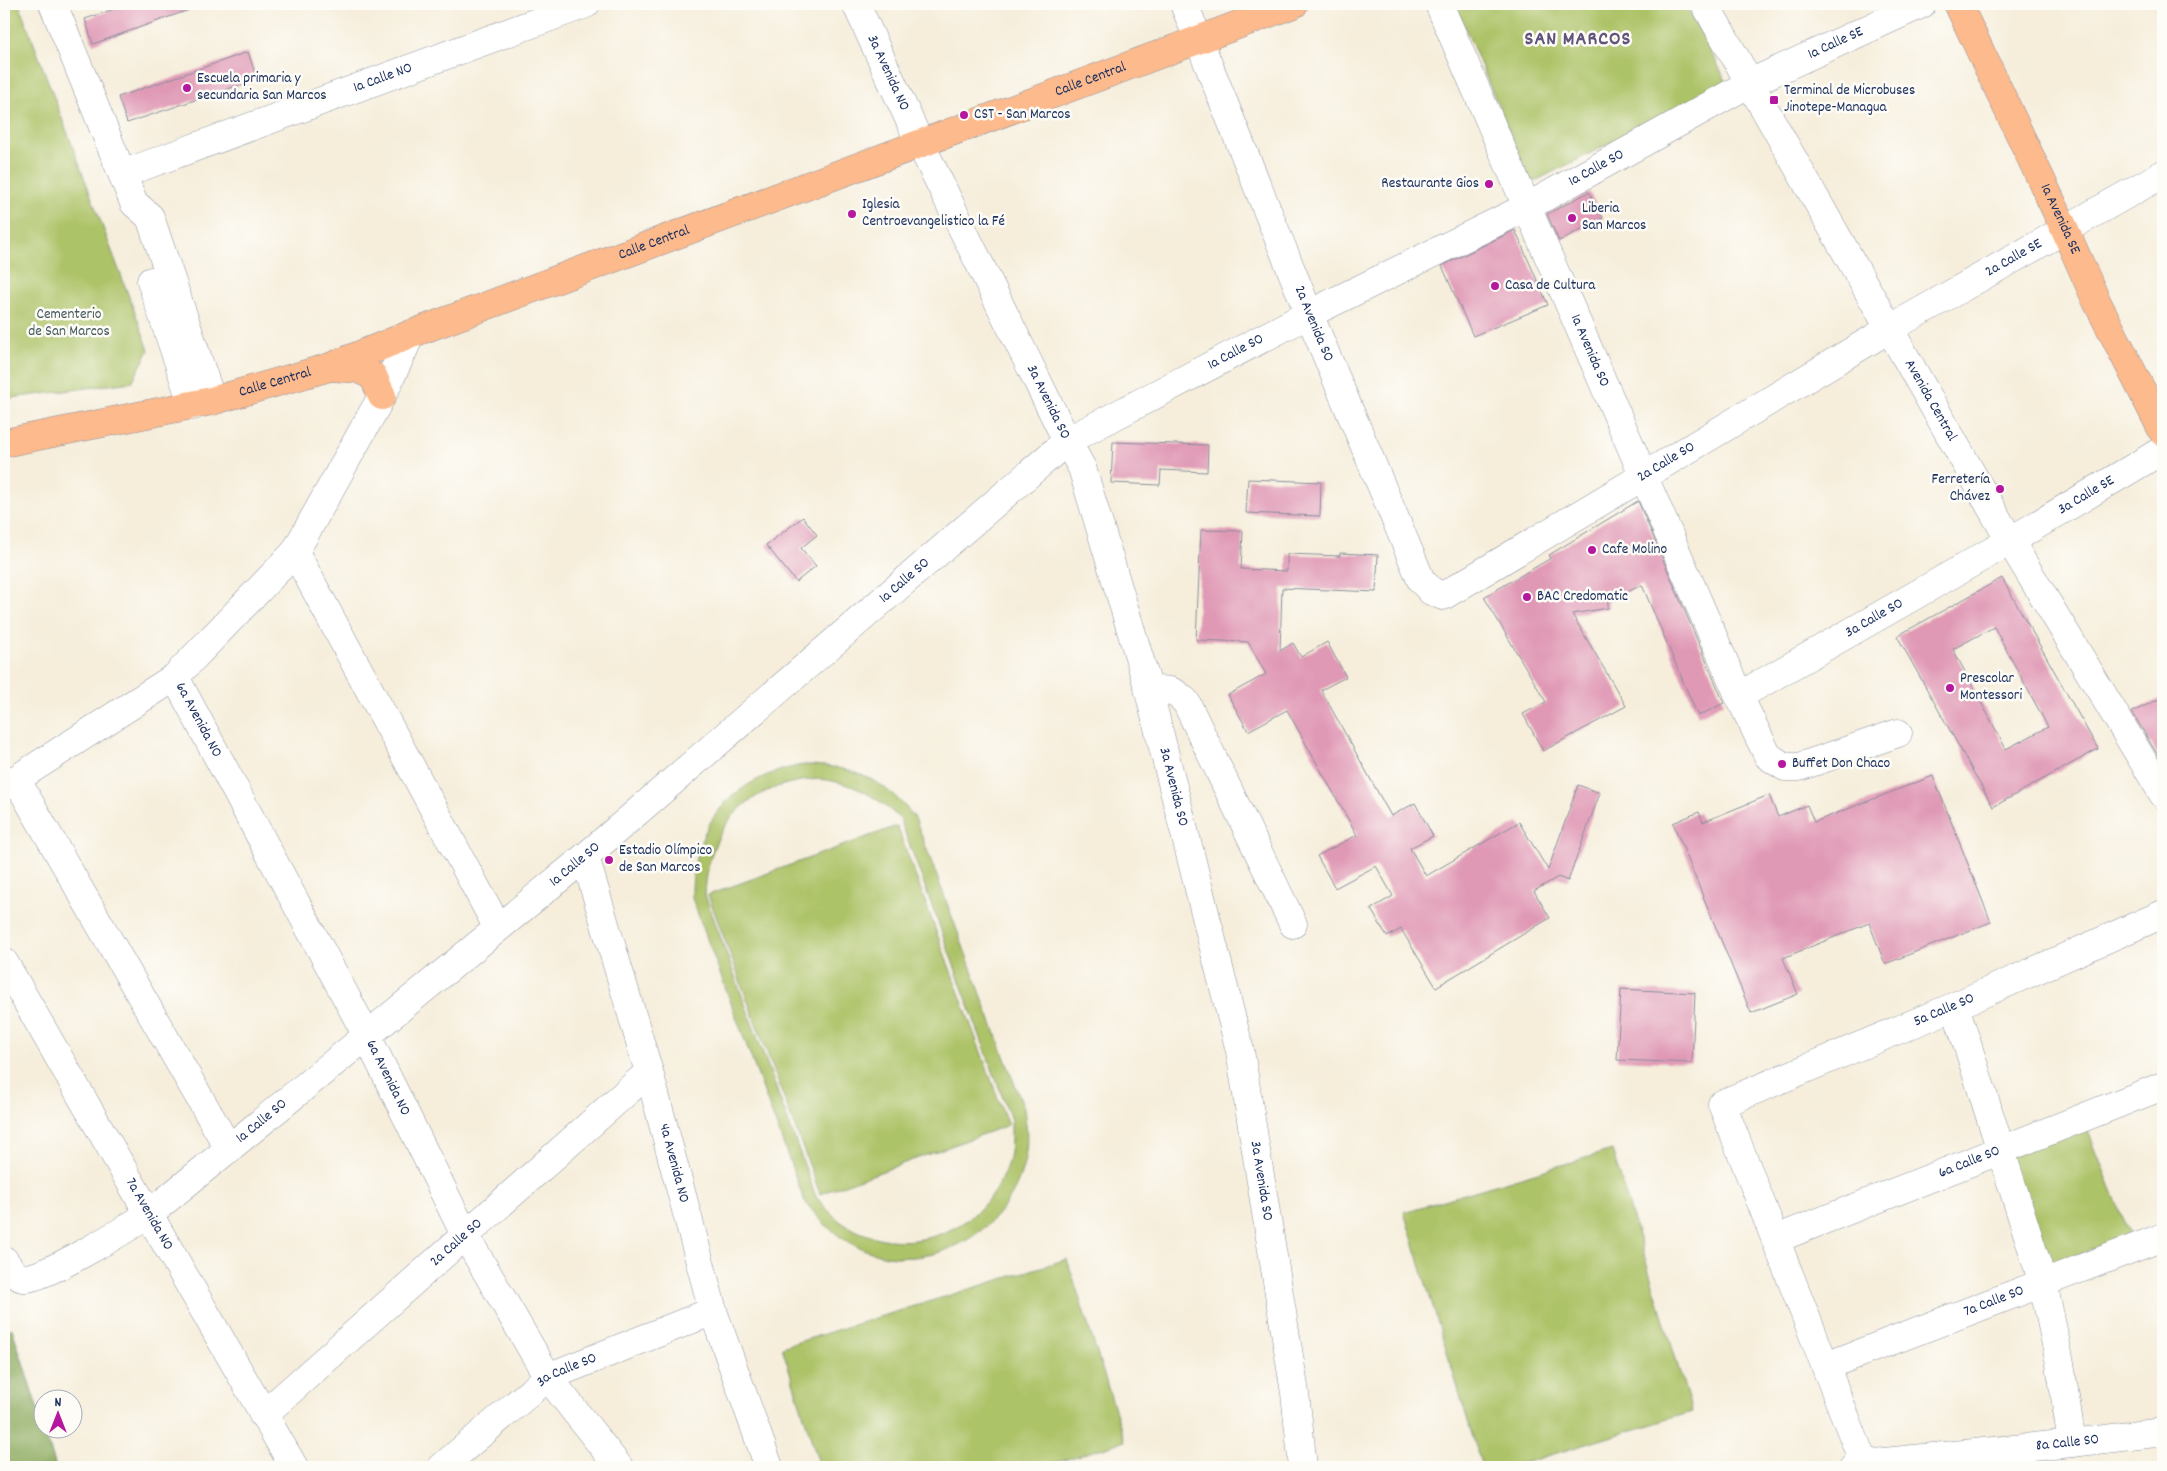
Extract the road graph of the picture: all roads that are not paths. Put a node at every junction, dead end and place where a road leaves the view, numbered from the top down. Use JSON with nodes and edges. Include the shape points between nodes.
{"nodes":[{"id":1,"x":53,"y":4,"type":"edge"},
{"id":2,"x":586,"y":4,"type":"edge"},
{"id":3,"x":856,"y":4,"type":"edge"},
{"id":4,"x":1184,"y":4,"type":"edge"},
{"id":5,"x":1294,"y":4,"type":"edge"},
{"id":6,"x":1439,"y":4,"type":"edge"},
{"id":7,"x":1705,"y":4,"type":"edge"},
{"id":8,"x":1922,"y":4,"type":"edge"},
{"id":9,"x":1958,"y":4,"type":"edge"},
{"id":10,"x":1200,"y":39,"type":"junction"},
{"id":11,"x":1750,"y":83,"type":"junction"},
{"id":12,"x":920,"y":143,"type":"junction"},
{"id":13,"x":122,"y":174,"type":"junction"},
{"id":14,"x":2163,"y":174,"type":"edge"},
{"id":15,"x":1527,"y":207,"type":"junction"},
{"id":16,"x":2066,"y":230,"type":"junction"},
{"id":17,"x":1310,"y":314,"type":"junction"},
{"id":18,"x":1891,"y":328,"type":"junction"},
{"id":19,"x":410,"y":334,"type":"junction"},
{"id":20,"x":330,"y":367,"type":"junction"},
{"id":21,"x":382,"y":396,"type":"junction"},
{"id":22,"x":203,"y":403,"type":"junction"},
{"id":23,"x":2163,"y":432,"type":"edge"},
{"id":24,"x":1066,"y":441,"type":"junction"},
{"id":25,"x":4,"y":443,"type":"edge"},
{"id":26,"x":2163,"y":450,"type":"edge"},
{"id":27,"x":1643,"y":475,"type":"junction"},
{"id":28,"x":2010,"y":541,"type":"junction"},
{"id":29,"x":295,"y":552,"type":"junction"},
{"id":30,"x":1443,"y":596,"type":"joint"},
{"id":31,"x":175,"y":676,"type":"junction"},
{"id":32,"x":1149,"y":691,"type":"junction"},
{"id":33,"x":1739,"y":696,"type":"junction"},
{"id":34,"x":1898,"y":733,"type":"dead end"},
{"id":35,"x":10,"y":783,"type":"edge"},
{"id":36,"x":2163,"y":794,"type":"edge"},
{"id":37,"x":586,"y":857,"type":"junction"},
{"id":38,"x":2163,"y":914,"type":"edge"},
{"id":39,"x":1293,"y":924,"type":"dead end"},
{"id":40,"x":498,"y":928,"type":"junction"},
{"id":41,"x":4,"y":962,"type":"edge"},
{"id":42,"x":1955,"y":1006,"type":"junction"},
{"id":43,"x":366,"y":1036,"type":"junction"},
{"id":44,"x":649,"y":1072,"type":"junction"},
{"id":45,"x":2163,"y":1086,"type":"edge"},
{"id":46,"x":229,"y":1149,"type":"junction"},
{"id":47,"x":2001,"y":1152,"type":"junction"},
{"id":48,"x":149,"y":1214,"type":"junction"},
{"id":49,"x":466,"y":1235,"type":"junction"},
{"id":50,"x":2163,"y":1238,"type":"edge"},
{"id":51,"x":1776,"y":1239,"type":"junction"},
{"id":52,"x":4,"y":1260,"type":"edge"},
{"id":53,"x":2043,"y":1283,"type":"junction"},
{"id":54,"x":713,"y":1311,"type":"junction"},
{"id":55,"x":1826,"y":1366,"type":"junction"},
{"id":56,"x":548,"y":1376,"type":"junction"},
{"id":57,"x":263,"y":1415,"type":"junction"},
{"id":58,"x":2163,"y":1432,"type":"edge"},
{"id":59,"x":2072,"y":1443,"type":"junction"},
{"id":60,"x":466,"y":1458,"type":"edge"},
{"id":61,"x":1858,"y":1466,"type":"edge"},
{"id":62,"x":294,"y":1467,"type":"edge"},
{"id":63,"x":442,"y":1467,"type":"edge"},
{"id":64,"x":619,"y":1467,"type":"edge"},
{"id":65,"x":769,"y":1467,"type":"edge"},
{"id":66,"x":1303,"y":1467,"type":"edge"}],
"edges":[{"from":1,"to":13,"type":"street"},
{"from":2,"to":13,"type":"street","name":"1a Calle NO"},
{"from":3,"to":12,"type":"street","name":"3a Avenida NO"},
{"from":4,"to":10,"type":"street","name":"2a Avenida SO"},
{"from":5,"to":10,"type":"main road","name":"Calle Central"},
{"from":6,"to":15,"type":"street","name":"1a Avenida SO"},
{"from":7,"to":11,"type":"street","name":"Avenida Central"},
{"from":8,"to":11,"type":"street","name":"1a Calle SE"},
{"from":9,"to":16,"type":"main road","name":"1a Avenida SE"},
{"from":10,"to":12,"type":"main road","name":"Calle Central"},
{"from":10,"to":17,"type":"street","name":"2a Avenida SO"},
{"from":11,"to":15,"type":"street","name":"1a Calle SO"},
{"from":11,"to":18,"type":"street","name":"Avenida Central"},
{"from":12,"to":19,"type":"main road","name":"Calle Central"},
{"from":12,"to":24,"type":"street","name":"3a Avenida SO"},
{"from":13,"to":22,"type":"street","via":[[134,202],[150,217]]},
{"from":14,"to":16,"type":"street","name":"2a Calle SE"},
{"from":15,"to":17,"type":"street","name":"1a Calle SO"},
{"from":15,"to":27,"type":"street","name":"1a Avenida SO"},
{"from":16,"to":18,"type":"street","name":"2a Calle SE"},
{"from":16,"to":23,"type":"main road","name":"1a Avenida SE","via":[[2117,343]]},
{"from":17,"to":24,"type":"street","name":"1a Calle SO"},
{"from":17,"to":30,"type":"street","name":"2a Avenida SO","via":[[1421,580],[1431,591]]},
{"from":18,"to":27,"type":"street","name":"2a Calle SO"},
{"from":18,"to":28,"type":"street","name":"Avenida Central"},
{"from":19,"to":20,"type":"main road","name":"Calle Central"},
{"from":19,"to":21,"type":"street"},
{"from":20,"to":21,"type":"main road","via":[[358,369],[373,376]]},
{"from":20,"to":22,"type":"main road","name":"Calle Central"},
{"from":21,"to":29,"type":"street"},
{"from":22,"to":25,"type":"main road","name":"Calle Central"},
{"from":24,"to":32,"type":"street","name":"3a Avenida SO","via":[[1082,468]]},
{"from":24,"to":37,"type":"street","name":"1a Calle SO"},
{"from":26,"to":28,"type":"street","name":"3a Calle SE"},
{"from":27,"to":30,"type":"street","name":"2a Calle SO"},
{"from":27,"to":33,"type":"street","name":"1a Avenida SO"},
{"from":28,"to":33,"type":"street","name":"3a Calle SO"},
{"from":28,"to":36,"type":"street","name":"Avenida Central"},
{"from":29,"to":31,"type":"street"},
{"from":29,"to":40,"type":"street"},
{"from":31,"to":35,"type":"street"},
{"from":31,"to":43,"type":"street","name":"6a Avenida NO"},
{"from":32,"to":39,"type":"street","via":[[1176,692],[1186,702]]},
{"from":32,"to":66,"type":"street","name":"3a Avenida SO","via":[[1240,1051],[1295,1393]]},
{"from":33,"to":34,"type":"street","name":"1a Avenida SO","via":[[1768,756],[1785,766],[1799,766]]},
{"from":35,"to":46,"type":"street"},
{"from":37,"to":40,"type":"street","name":"1a Calle SO"},
{"from":37,"to":44,"type":"street","name":"4a Avenida NO"},
{"from":38,"to":42,"type":"street","name":"5a Calle SO"},
{"from":40,"to":43,"type":"street","name":"1a Calle SO"},
{"from":41,"to":48,"type":"street","name":"7a Avenida NO"},
{"from":42,"to":47,"type":"street"},
{"from":42,"to":51,"type":"street","name":"5a Calle SO","via":[[1722,1104]]},
{"from":43,"to":46,"type":"street","name":"1a Calle SO"},
{"from":43,"to":49,"type":"street","name":"6a Avenida NO"},
{"from":44,"to":49,"type":"street","name":"2a Calle SO"},
{"from":44,"to":54,"type":"street","name":"4a Avenida NO"},
{"from":45,"to":47,"type":"street","name":"6a Calle SO"},
{"from":46,"to":48,"type":"street","name":"1a Calle SO"},
{"from":47,"to":51,"type":"street","name":"6a Calle SO"},
{"from":47,"to":53,"type":"street"},
{"from":48,"to":52,"type":"street","name":"1a Calle SO","via":[[119,1234],[42,1274],[25,1279],[16,1275]]},
{"from":48,"to":57,"type":"street","name":"7a Avenida NO"},
{"from":49,"to":56,"type":"street","name":"6a Avenida NO"},
{"from":49,"to":57,"type":"street","name":"2a Calle SO"},
{"from":50,"to":53,"type":"street","name":"7a Calle SO"},
{"from":51,"to":55,"type":"street"},
{"from":53,"to":55,"type":"street","name":"7a Calle SO"},
{"from":53,"to":59,"type":"street"},
{"from":54,"to":56,"type":"street","name":"3a Calle SO"},
{"from":54,"to":65,"type":"street","name":"4a Avenida NO"},
{"from":55,"to":61,"type":"street"},
{"from":56,"to":60,"type":"street","name":"3a Calle SO"},
{"from":56,"to":64,"type":"street","name":"6a Avenida NO"},
{"from":57,"to":62,"type":"street","name":"7a Avenida NO"},
{"from":58,"to":59,"type":"street","name":"8a Calle SO"},
{"from":59,"to":61,"type":"street","name":"8a Calle SO"},
{"from":60,"to":63,"type":"street","name":"3a Calle SO"}]}
